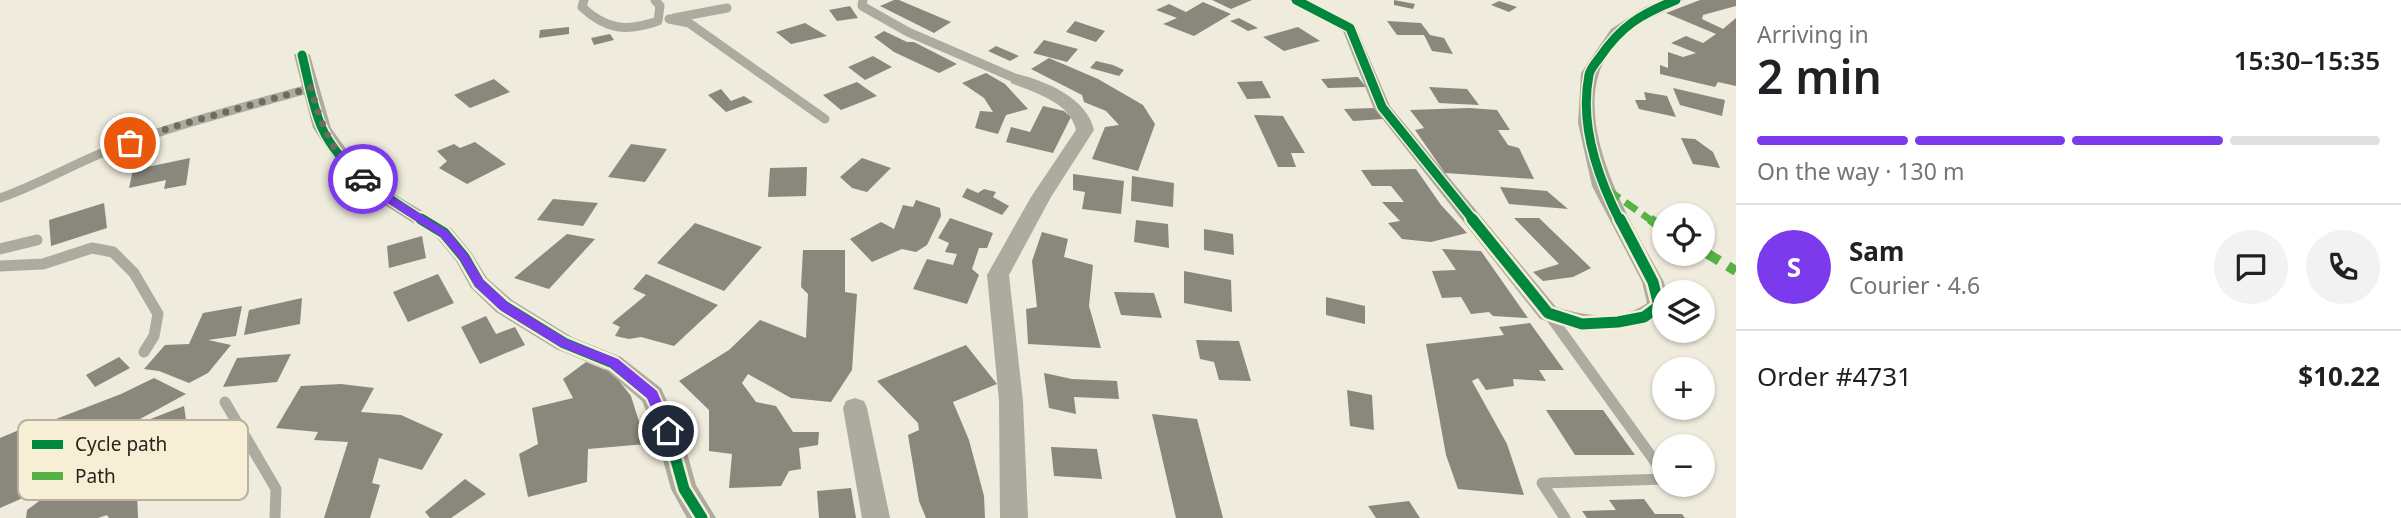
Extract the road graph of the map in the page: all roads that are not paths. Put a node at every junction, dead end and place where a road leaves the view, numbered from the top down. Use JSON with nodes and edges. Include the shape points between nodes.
{"nodes":[{"id":1,"x":584,"y":0,"type":"edge"},
{"id":2,"x":655,"y":0,"type":"edge"},
{"id":3,"x":863,"y":0,"type":"edge"},
{"id":4,"x":1296,"y":0,"type":"edge"},
{"id":5,"x":1676,"y":0,"type":"edge"},
{"id":6,"x":727,"y":8,"type":"dead end"},
{"id":7,"x":669,"y":19,"type":"junction"},
{"id":8,"x":658,"y":21,"type":"junction"},
{"id":9,"x":302,"y":55,"type":"dead end"},
{"id":10,"x":1017,"y":79,"type":"joint"},
{"id":11,"x":311,"y":88,"type":"junction"},
{"id":12,"x":825,"y":119,"type":"dead end"},
{"id":13,"x":0,"y":198,"type":"edge"},
{"id":14,"x":37,"y":240,"type":"dead end"},
{"id":15,"x":0,"y":249,"type":"edge"},
{"id":16,"x":0,"y":266,"type":"edge"},
{"id":17,"x":1548,"y":313,"type":"junction"},
{"id":18,"x":144,"y":352,"type":"dead end"},
{"id":19,"x":225,"y":402,"type":"dead end"},
{"id":20,"x":855,"y":408,"type":"dead end"},
{"id":21,"x":236,"y":420,"type":"edge"},
{"id":22,"x":248,"y":441,"type":"edge"},
{"id":23,"x":1652,"y":460,"type":"edge"},
{"id":24,"x":1652,"y":478,"type":"edge"},
{"id":25,"x":275,"y":518,"type":"edge"},
{"id":26,"x":702,"y":518,"type":"edge"},
{"id":27,"x":876,"y":518,"type":"edge"},
{"id":28,"x":1014,"y":518,"type":"edge"},
{"id":29,"x":1565,"y":518,"type":"edge"}],
"edges":[{"from":1,"to":8,"type":"lane","via":[[582,7],[597,24],[619,29]]},
{"from":2,"to":8,"type":"lane","via":[[660,6]]},
{"from":3,"to":10,"type":"lane","via":[[862,6],[908,32]]},
{"from":4,"to":17,"type":"street","via":[[1350,28],[1382,107]]},
{"from":5,"to":17,"type":"street","via":[[1616,32],[1589,73],[1587,123],[1602,186],[1653,282],[1659,306],[1644,317],[1618,322],[1582,324]]},
{"from":6,"to":7,"type":"lane"},
{"from":7,"to":8,"type":"lane"},
{"from":7,"to":12,"type":"lane","via":[[689,23]]},
{"from":9,"to":11,"type":"street"},
{"from":10,"to":28,"type":"street","via":[[1075,108],[1085,120],[1085,130],[998,275],[1011,401]]},
{"from":11,"to":13,"type":"lane","via":[[169,128]]},
{"from":11,"to":26,"type":"street","via":[[322,128],[350,168],[387,198],[444,233],[479,283],[504,306],[564,343],[613,363],[652,395],[668,431],[684,489]]},
{"from":14,"to":15,"type":"lane"},
{"from":16,"to":18,"type":"lane","via":[[43,264],[92,248],[113,252],[134,273],[158,314],[154,335]]},
{"from":17,"to":23,"type":"lane"},
{"from":19,"to":21,"type":"lane"},
{"from":20,"to":27,"type":"street"},
{"from":22,"to":25,"type":"lane","via":[[276,489]]},
{"from":24,"to":29,"type":"lane","via":[[1542,483]]}]}
